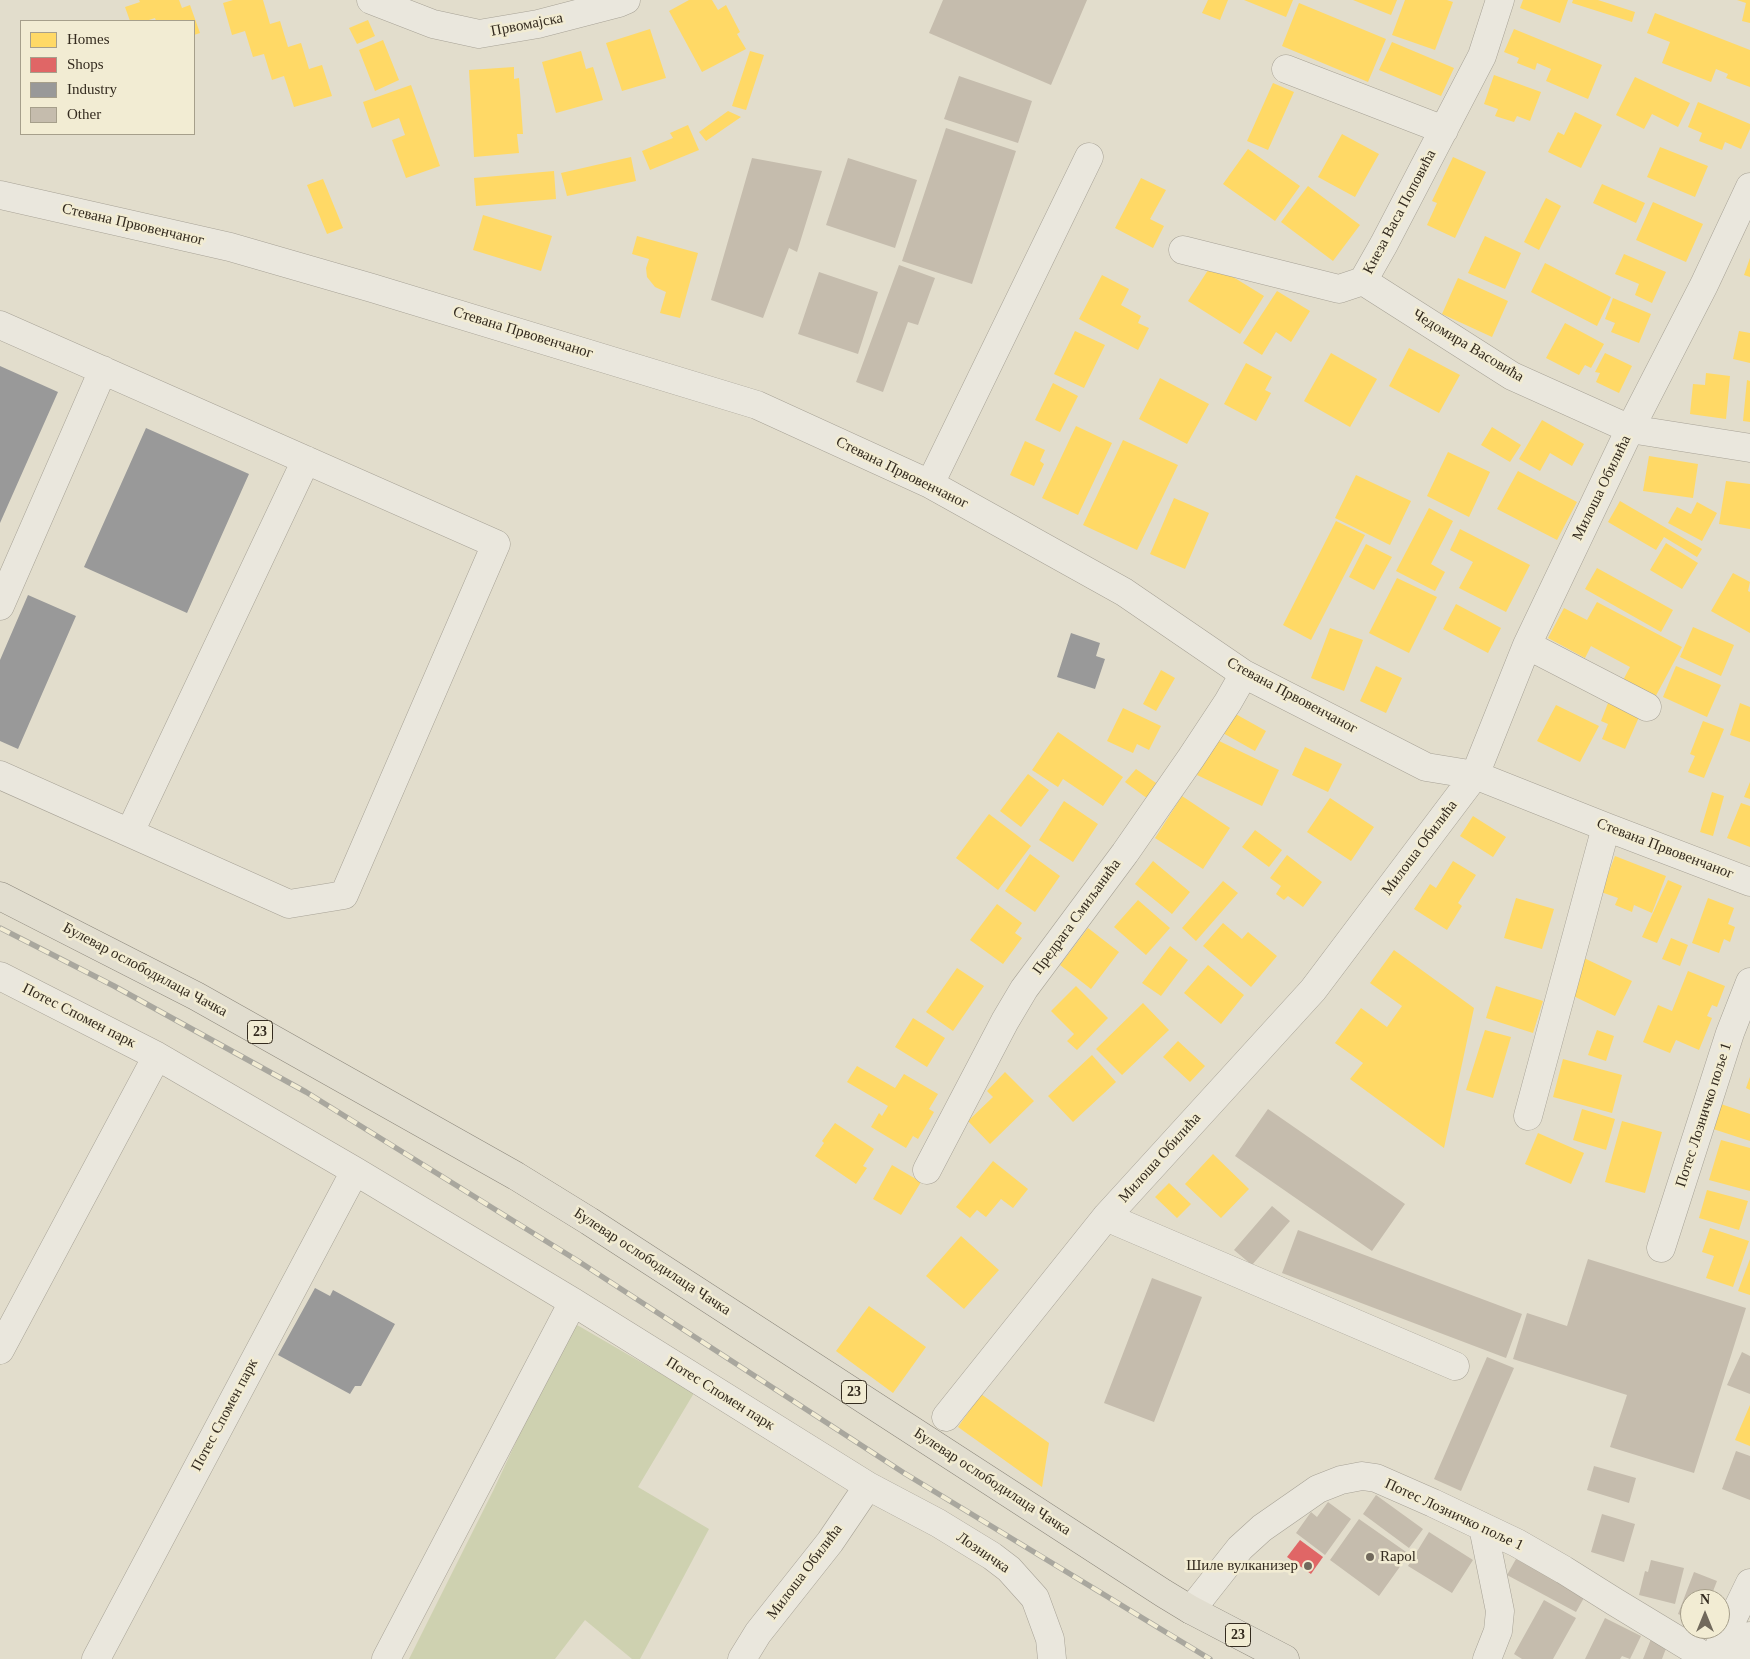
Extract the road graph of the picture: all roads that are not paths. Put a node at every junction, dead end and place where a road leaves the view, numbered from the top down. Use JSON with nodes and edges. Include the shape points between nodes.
{"nodes":[{"id":1,"x":371,"y":0,"type":"edge"},
{"id":2,"x":626,"y":0,"type":"edge"},
{"id":3,"x":1500,"y":0,"type":"edge"},
{"id":4,"x":1286,"y":69,"type":"dead end"},
{"id":5,"x":1444,"y":130,"type":"junction"},
{"id":6,"x":1089,"y":157,"type":"dead end"},
{"id":7,"x":1750,"y":187,"type":"edge"},
{"id":8,"x":0,"y":195,"type":"edge"},
{"id":9,"x":1183,"y":250,"type":"dead end"},
{"id":10,"x":1363,"y":281,"type":"junction"},
{"id":11,"x":0,"y":325,"type":"edge"},
{"id":12,"x":103,"y":370,"type":"junction"},
{"id":13,"x":1630,"y":429,"type":"junction"},
{"id":14,"x":1750,"y":448,"type":"edge"},
{"id":15,"x":306,"y":460,"type":"junction"},
{"id":16,"x":930,"y":484,"type":"junction"},
{"id":17,"x":0,"y":606,"type":"edge"},
{"id":18,"x":1527,"y":645,"type":"junction"},
{"id":19,"x":1244,"y":674,"type":"junction"},
{"id":20,"x":1647,"y":707,"type":"dead end"},
{"id":21,"x":0,"y":775,"type":"edge"},
{"id":22,"x":1475,"y":775,"type":"junction"},
{"id":23,"x":1606,"y":827,"type":"junction"},
{"id":24,"x":130,"y":832,"type":"junction"},
{"id":25,"x":1750,"y":882,"type":"edge"},
{"id":26,"x":0,"y":896,"type":"edge"},
{"id":27,"x":0,"y":976,"type":"edge"},
{"id":28,"x":1750,"y":982,"type":"edge"},
{"id":29,"x":157,"y":1056,"type":"junction"},
{"id":30,"x":1528,"y":1116,"type":"dead end"},
{"id":31,"x":926,"y":1170,"type":"dead end"},
{"id":32,"x":355,"y":1171,"type":"junction"},
{"id":33,"x":1106,"y":1217,"type":"junction"},
{"id":34,"x":1660,"y":1248,"type":"dead end"},
{"id":35,"x":573,"y":1302,"type":"junction"},
{"id":36,"x":0,"y":1350,"type":"edge"},
{"id":37,"x":1455,"y":1366,"type":"dead end"},
{"id":38,"x":946,"y":1417,"type":"dead end"},
{"id":39,"x":868,"y":1486,"type":"junction"},
{"id":40,"x":1483,"y":1527,"type":"junction"},
{"id":41,"x":1750,"y":1583,"type":"edge"},
{"id":42,"x":1191,"y":1610,"type":"junction"},
{"id":43,"x":1750,"y":1636,"type":"edge"},
{"id":44,"x":96,"y":1659,"type":"edge"},
{"id":45,"x":386,"y":1659,"type":"edge"},
{"id":46,"x":742,"y":1659,"type":"edge"},
{"id":47,"x":1052,"y":1659,"type":"edge"},
{"id":48,"x":1285,"y":1659,"type":"edge"},
{"id":49,"x":1486,"y":1659,"type":"edge"},
{"id":50,"x":1709,"y":1659,"type":"edge"},
{"id":51,"x":1713,"y":1659,"type":"edge"},
{"id":52,"x":1740,"y":1659,"type":"edge"}],
"edges":[{"from":1,"to":2,"type":"street","name":"Првомајска","via":[[433,24],[479,34],[538,24]]},
{"from":3,"to":5,"type":"street","name":"Кнеза Васа Поповића","via":[[1482,56]]},
{"from":4,"to":5,"type":"street"},
{"from":5,"to":10,"type":"street","name":"Кнеза Васа Поповића"},
{"from":6,"to":16,"type":"street"},
{"from":7,"to":13,"type":"street","name":"Милоша Обилића"},
{"from":8,"to":16,"type":"street","name":"Стевана Првовенчаног","via":[[230,247],[757,405]]},
{"from":9,"to":10,"type":"street","name":"Кнеза Васа Поповића","via":[[1339,289]]},
{"from":10,"to":13,"type":"street","name":"Чедомира Васовића","via":[[1512,376]]},
{"from":11,"to":12,"type":"street"},
{"from":12,"to":15,"type":"street"},
{"from":12,"to":17,"type":"street"},
{"from":13,"to":14,"type":"street","name":"Чедомира Васовића"},
{"from":13,"to":18,"type":"street","name":"Милоша Обилића"},
{"from":15,"to":24,"type":"street"},
{"from":15,"to":24,"type":"street","via":[[496,544],[344,895],[289,904]]},
{"from":16,"to":19,"type":"street","name":"Стевана Првовенчаног","via":[[1124,592]]},
{"from":18,"to":20,"type":"street"},
{"from":18,"to":22,"type":"street","name":"Милоша Обилића"},
{"from":19,"to":22,"type":"street","name":"Стевана Првовенчаног","via":[[1426,767]]},
{"from":19,"to":31,"type":"street","name":"Предрага Смиљанића","via":[[1125,853],[1024,989]]},
{"from":21,"to":24,"type":"street"},
{"from":22,"to":23,"type":"street","name":"Стевана Првовенчаног"},
{"from":22,"to":33,"type":"street","name":"Милоша Обилића","via":[[1314,990]]},
{"from":23,"to":25,"type":"street","name":"Стевана Првовенчаног"},
{"from":23,"to":30,"type":"street"},
{"from":26,"to":42,"type":"main road","name":"Булевар ослободилаца Чачка","number":"23","via":[[196,996],[516,1176]]},
{"from":27,"to":29,"type":"street","name":"Потес Спомен парк"},
{"from":28,"to":34,"type":"street","name":"Потес Лозничко поље 1","via":[[1730,1033]]},
{"from":29,"to":32,"type":"street","name":"Потес Спомен парк"},
{"from":29,"to":36,"type":"street"},
{"from":32,"to":35,"type":"street","name":"Потес Спомен парк"},
{"from":32,"to":44,"type":"street","name":"Потес Спомен парк"},
{"from":33,"to":37,"type":"street"},
{"from":33,"to":38,"type":"street","name":"Милоша Обилића"},
{"from":35,"to":39,"type":"street","name":"Потес Спомен парк"},
{"from":35,"to":45,"type":"street"},
{"from":39,"to":46,"type":"street","name":"Милоша Обилића"},
{"from":39,"to":47,"type":"street","name":"Лозничка","via":[[938,1523],[1009,1569],[1038,1605],[1050,1639]]},
{"from":40,"to":42,"type":"street","name":"Потес Лозничко поље 1","via":[[1376,1478],[1362,1476],[1341,1480],[1318,1489],[1262,1528],[1240,1548]]},
{"from":40,"to":49,"type":"street","via":[[1500,1612],[1498,1631]]},
{"from":40,"to":50,"type":"street","name":"Потес Лозничко поље 1","via":[[1564,1570]]},
{"from":41,"to":51,"type":"street"},
{"from":42,"to":48,"type":"main road","name":"Булевар ослободилаца Чачка","number":"23"},
{"from":43,"to":52,"type":"street"}]}
